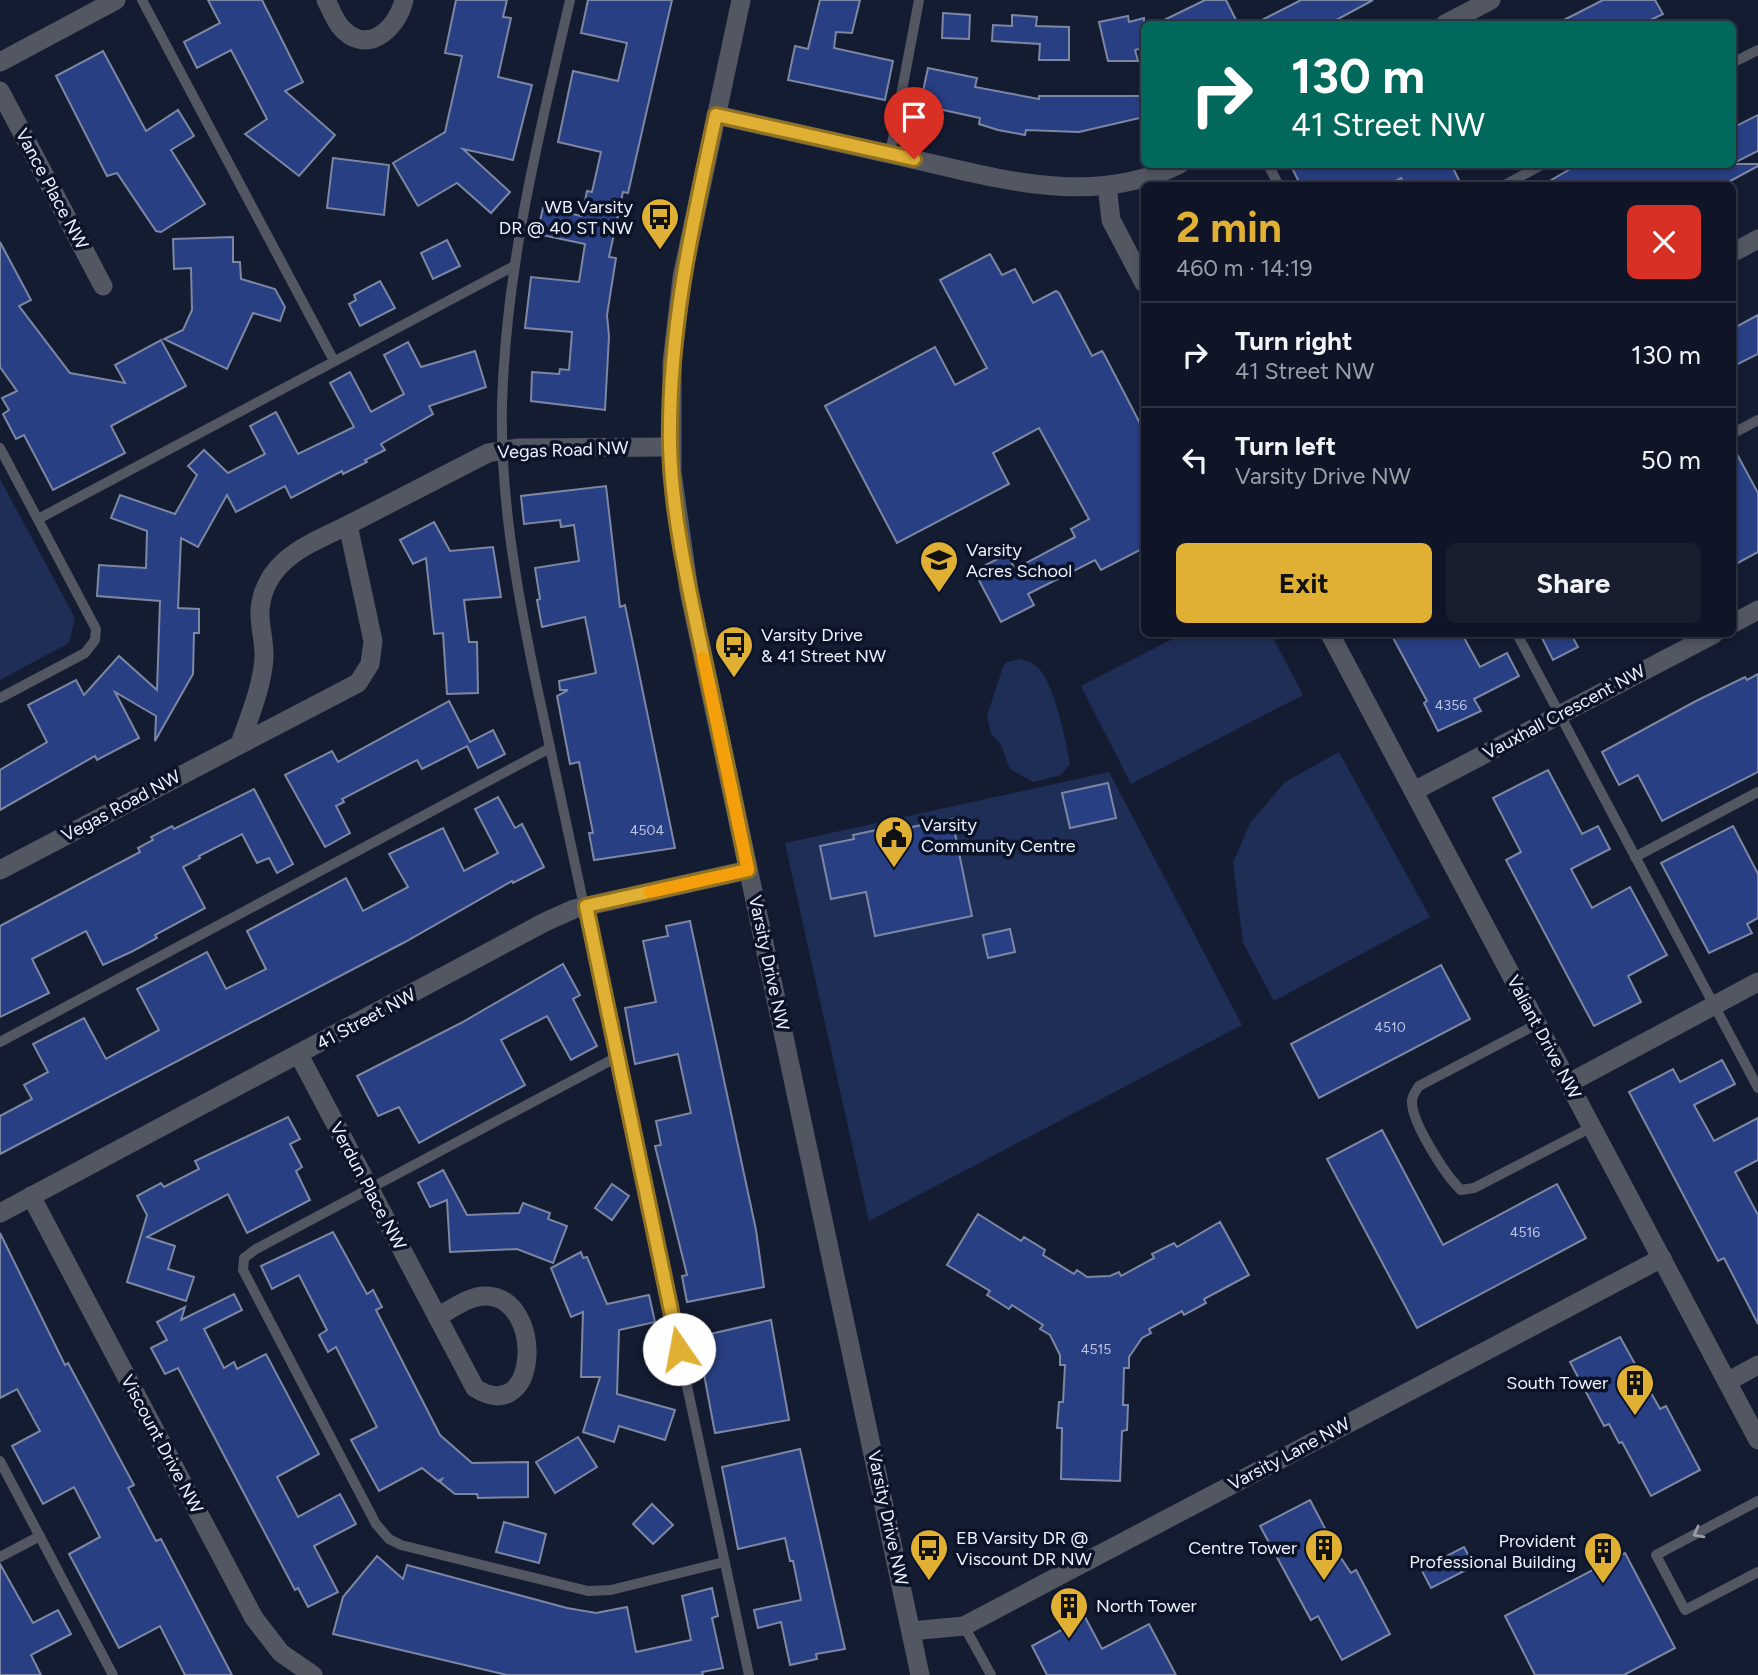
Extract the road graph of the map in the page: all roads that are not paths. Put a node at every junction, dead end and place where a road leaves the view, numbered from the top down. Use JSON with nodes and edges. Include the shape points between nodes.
{"nodes":[{"id":1,"x":116,"y":0,"type":"edge"},
{"id":2,"x":142,"y":0,"type":"edge"},
{"id":3,"x":326,"y":0,"type":"edge"},
{"id":4,"x":404,"y":0,"type":"edge"},
{"id":5,"x":570,"y":0,"type":"edge"},
{"id":6,"x":741,"y":0,"type":"edge"},
{"id":7,"x":919,"y":0,"type":"edge"},
{"id":8,"x":1491,"y":0,"type":"edge"},
{"id":9,"x":1451,"y":21,"type":"edge"},
{"id":10,"x":1758,"y":50,"type":"edge"},
{"id":11,"x":1736,"y":61,"type":"edge"},
{"id":12,"x":0,"y":62,"type":"edge"},
{"id":13,"x":0,"y":91,"type":"edge"},
{"id":14,"x":716,"y":115,"type":"junction"},
{"id":15,"x":890,"y":154,"type":"junction"},
{"id":16,"x":1170,"y":168,"type":"edge"},
{"id":17,"x":1536,"y":168,"type":"edge"},
{"id":18,"x":1510,"y":182,"type":"edge"},
{"id":19,"x":1107,"y":186,"type":"junction"},
{"id":20,"x":1758,"y":239,"type":"edge"},
{"id":21,"x":1736,"y":251,"type":"edge"},
{"id":22,"x":514,"y":266,"type":"junction"},
{"id":23,"x":1141,"y":277,"type":"edge"},
{"id":24,"x":103,"y":286,"type":"dead end"},
{"id":25,"x":334,"y":361,"type":"junction"},
{"id":26,"x":1758,"y":420,"type":"edge"},
{"id":27,"x":1736,"y":432,"type":"edge"},
{"id":28,"x":670,"y":447,"type":"junction"},
{"id":29,"x":0,"y":448,"type":"edge"},
{"id":30,"x":503,"y":449,"type":"junction"},
{"id":31,"x":38,"y":519,"type":"junction"},
{"id":32,"x":348,"y":525,"type":"junction"},
{"id":33,"x":1758,"y":610,"type":"edge"},
{"id":34,"x":1736,"y":622,"type":"edge"},
{"id":35,"x":1332,"y":637,"type":"edge"},
{"id":36,"x":1519,"y":637,"type":"edge"},
{"id":37,"x":1708,"y":637,"type":"edge"},
{"id":38,"x":0,"y":698,"type":"edge"},
{"id":39,"x":1560,"y":714,"type":"junction"},
{"id":40,"x":241,"y":741,"type":"junction"},
{"id":41,"x":550,"y":748,"type":"junction"},
{"id":42,"x":1414,"y":792,"type":"junction"},
{"id":43,"x":1758,"y":792,"type":"edge"},
{"id":44,"x":1635,"y":857,"type":"junction"},
{"id":45,"x":0,"y":870,"type":"edge"},
{"id":46,"x":748,"y":870,"type":"junction"},
{"id":47,"x":586,"y":906,"type":"junction"},
{"id":48,"x":1758,"y":982,"type":"edge"},
{"id":49,"x":1714,"y":1005,"type":"junction"},
{"id":50,"x":1537,"y":1024,"type":"junction"},
{"id":51,"x":0,"y":1042,"type":"edge"},
{"id":52,"x":299,"y":1055,"type":"junction"},
{"id":53,"x":617,"y":1056,"type":"junction"},
{"id":54,"x":1569,"y":1083,"type":"junction"},
{"id":55,"x":1758,"y":1088,"type":"edge"},
{"id":56,"x":1592,"y":1127,"type":"junction"},
{"id":57,"x":369,"y":1188,"type":"junction"},
{"id":58,"x":31,"y":1196,"type":"junction"},
{"id":59,"x":0,"y":1213,"type":"edge"},
{"id":60,"x":1662,"y":1258,"type":"junction"},
{"id":61,"x":437,"y":1317,"type":"junction"},
{"id":62,"x":1758,"y":1365,"type":"edge"},
{"id":63,"x":1727,"y":1382,"type":"junction"},
{"id":64,"x":1758,"y":1440,"type":"edge"},
{"id":65,"x":0,"y":1461,"type":"edge"},
{"id":66,"x":1758,"y":1501,"type":"edge"},
{"id":67,"x":40,"y":1536,"type":"junction"},
{"id":68,"x":0,"y":1557,"type":"edge"},
{"id":69,"x":724,"y":1562,"type":"junction"},
{"id":70,"x":1758,"y":1572,"type":"edge"},
{"id":71,"x":964,"y":1626,"type":"junction"},
{"id":72,"x":911,"y":1631,"type":"junction"},
{"id":73,"x":113,"y":1675,"type":"edge"},
{"id":74,"x":313,"y":1675,"type":"edge"},
{"id":75,"x":749,"y":1675,"type":"edge"},
{"id":76,"x":920,"y":1675,"type":"edge"},
{"id":77,"x":991,"y":1675,"type":"edge"}],
"edges":[{"from":1,"to":12,"type":"street"},
{"from":2,"to":25,"type":"lane"},
{"from":3,"to":4,"type":"street","via":[[339,25],[367,39],[392,29]]},
{"from":5,"to":22,"type":"lane","via":[[520,217]]},
{"from":6,"to":14,"type":"street","name":"Varsity Drive NW"},
{"from":7,"to":15,"type":"lane"},
{"from":8,"to":9,"type":"street"},
{"from":10,"to":11,"type":"lane"},
{"from":13,"to":24,"type":"street","name":"Vance Place NW"},
{"from":14,"to":15,"type":"street"},
{"from":14,"to":28,"type":"street","name":"Varsity Drive NW","via":[[682,276],[672,362]]},
{"from":15,"to":19,"type":"street","via":[[1033,186]]},
{"from":16,"to":19,"type":"street","via":[[1134,182]]},
{"from":17,"to":18,"type":"lane"},
{"from":19,"to":23,"type":"street","via":[[1111,220]]},
{"from":20,"to":21,"type":"street"},
{"from":22,"to":25,"type":"lane"},
{"from":22,"to":30,"type":"lane","via":[[502,404]]},
{"from":25,"to":31,"type":"lane"},
{"from":26,"to":27,"type":"lane"},
{"from":28,"to":30,"type":"street","name":"Vegas Road NW"},
{"from":28,"to":46,"type":"street","name":"Varsity Drive NW","via":[[678,532]]},
{"from":29,"to":31,"type":"lane"},
{"from":30,"to":32,"type":"street","name":"Vegas Road NW","via":[[478,456]]},
{"from":30,"to":41,"type":"lane","via":[[517,589]]},
{"from":31,"to":38,"type":"lane","via":[[92,620],[95,640],[85,653]]},
{"from":32,"to":40,"type":"street","name":"Vegas Road NW","via":[[292,554],[271,575],[260,610],[264,658]]},
{"from":32,"to":40,"type":"street","name":"Vegas Road NW","via":[[373,641],[370,664],[350,688]]},
{"from":33,"to":34,"type":"street"},
{"from":35,"to":42,"type":"street","name":"Valiant Drive NW"},
{"from":36,"to":39,"type":"lane"},
{"from":37,"to":39,"type":"street","name":"Vauxhall Crescent NW"},
{"from":39,"to":42,"type":"street","name":"Vauxhall Crescent NW"},
{"from":39,"to":44,"type":"lane"},
{"from":40,"to":45,"type":"street","name":"Vegas Road NW"},
{"from":41,"to":47,"type":"lane"},
{"from":41,"to":51,"type":"lane"},
{"from":42,"to":50,"type":"street","name":"Valiant Drive NW"},
{"from":43,"to":44,"type":"lane"},
{"from":44,"to":49,"type":"lane"},
{"from":46,"to":47,"type":"street","name":"41 Street NW"},
{"from":46,"to":72,"type":"street","name":"Varsity Drive NW"},
{"from":47,"to":52,"type":"street","name":"41 Street NW","via":[[545,922]]},
{"from":47,"to":53,"type":"lane"},
{"from":48,"to":49,"type":"street"},
{"from":49,"to":54,"type":"street"},
{"from":49,"to":55,"type":"lane"},
{"from":50,"to":54,"type":"street","name":"Valiant Drive NW"},
{"from":50,"to":56,"type":"lane","via":[[1419,1086],[1412,1097],[1413,1110],[1448,1178],[1461,1190],[1475,1188]]},
{"from":52,"to":57,"type":"street","name":"Verdun Place NW"},
{"from":52,"to":58,"type":"street","name":"41 Street NW"},
{"from":53,"to":57,"type":"lane"},
{"from":53,"to":69,"type":"lane"},
{"from":54,"to":56,"type":"street","name":"Valiant Drive NW"},
{"from":56,"to":60,"type":"street","name":"Valiant Drive NW"},
{"from":57,"to":61,"type":"street","name":"Verdun Place NW"},
{"from":57,"to":69,"type":"lane","via":[[256,1249],[244,1258],[243,1270],[376,1524],[389,1538],[401,1545],[589,1591],[611,1590]]},
{"from":58,"to":59,"type":"street","name":"41 Street NW"},
{"from":58,"to":74,"type":"street","name":"Viscount Drive NW","via":[[254,1619],[281,1653]]},
{"from":60,"to":63,"type":"street","name":"Valiant Drive NW"},
{"from":60,"to":71,"type":"street","name":"Varsity Lane NW"},
{"from":61,"to":61,"type":"street","name":"Verdun Place NW","via":[[478,1297],[507,1303],[518,1316],[525,1337],[527,1361],[521,1382],[514,1390],[494,1396],[475,1388]]},
{"from":62,"to":63,"type":"street"},
{"from":63,"to":64,"type":"street","name":"Valiant Drive NW"},
{"from":65,"to":67,"type":"lane"},
{"from":66,"to":70,"type":"lane","one_way":true,"via":[[1656,1555],[1685,1611]]},
{"from":67,"to":68,"type":"lane"},
{"from":67,"to":73,"type":"lane"},
{"from":69,"to":75,"type":"lane"},
{"from":71,"to":72,"type":"street","name":"Varsity Lane NW"},
{"from":71,"to":77,"type":"lane"},
{"from":72,"to":76,"type":"street","name":"Varsity Drive NW"}]}
